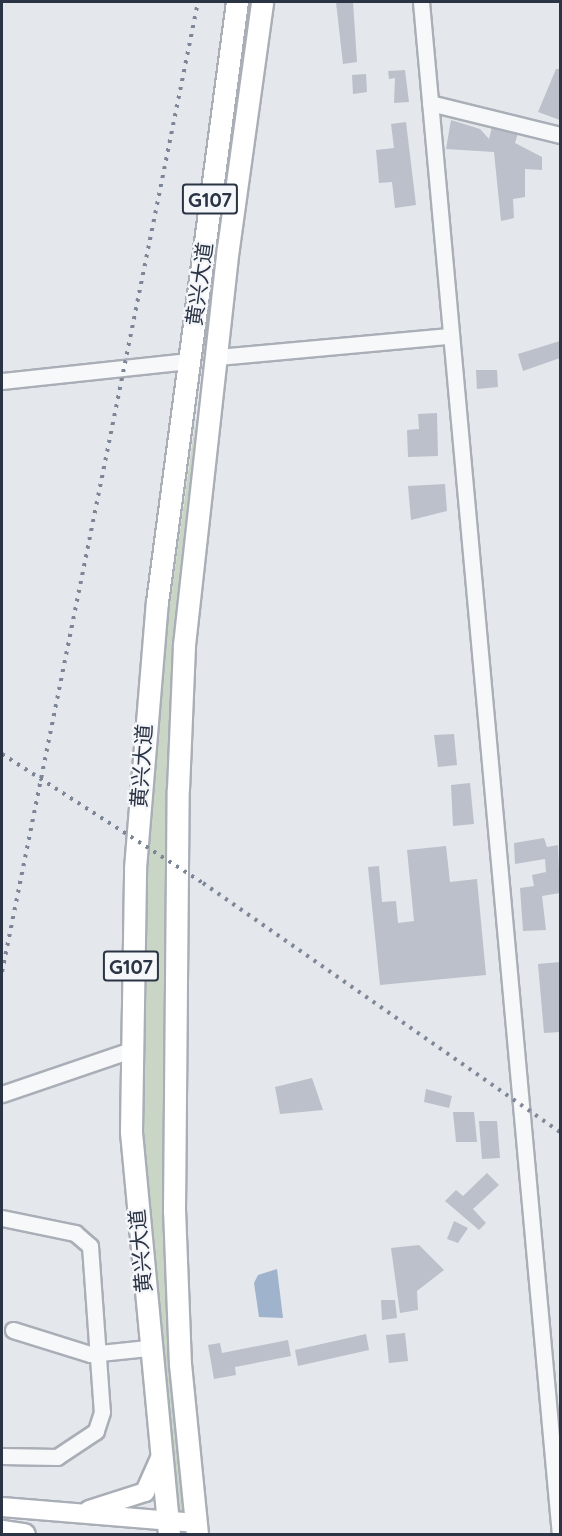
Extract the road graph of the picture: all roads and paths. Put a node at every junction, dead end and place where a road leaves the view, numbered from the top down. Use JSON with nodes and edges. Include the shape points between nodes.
{"nodes":[{"id":1,"x":237,"y":2,"type":"edge"},
{"id":2,"x":262,"y":2,"type":"edge"},
{"id":3,"x":421,"y":2,"type":"edge"},
{"id":4,"x":430,"y":103,"type":"junction"},
{"id":5,"x":561,"y":135,"type":"edge"},
{"id":6,"x":450,"y":336,"type":"junction"},
{"id":7,"x":217,"y":357,"type":"junction"},
{"id":8,"x":188,"y":361,"type":"junction"},
{"id":9,"x":2,"y":381,"type":"edge"},
{"id":10,"x":128,"y":1051,"type":"junction"},
{"id":11,"x":2,"y":1094,"type":"edge"},
{"id":12,"x":2,"y":1218,"type":"edge"},
{"id":13,"x":13,"y":1330,"type":"dead end"},
{"id":14,"x":148,"y":1348,"type":"junction"},
{"id":15,"x":100,"y":1354,"type":"junction"},
{"id":16,"x":2,"y":1456,"type":"edge"},
{"id":17,"x":160,"y":1458,"type":"junction"},
{"id":18,"x":2,"y":1506,"type":"edge"},
{"id":19,"x":48,"y":1513,"type":"junction"},
{"id":20,"x":168,"y":1528,"type":"edge"},
{"id":21,"x":197,"y":1529,"type":"edge"},
{"id":22,"x":2,"y":1532,"type":"edge"},
{"id":23,"x":24,"y":1534,"type":"edge"},
{"id":24,"x":560,"y":1534,"type":"edge"}],
"edges":[{"from":1,"to":8,"type":"highway","name":"黄兴大道","number":"G107"},
{"from":2,"to":7,"type":"highway","name":"黄兴大道","number":"G107"},
{"from":3,"to":4,"type":"street"},
{"from":4,"to":5,"type":"street"},
{"from":4,"to":6,"type":"street"},
{"from":6,"to":7,"type":"street"},
{"from":6,"to":24,"type":"street"},
{"from":7,"to":21,"type":"highway","name":"黄兴大道","number":"G107","via":[[184,645],[178,789],[174,1211],[180,1365]]},
{"from":8,"to":9,"type":"street"},
{"from":8,"to":10,"type":"highway","name":"黄兴大道","number":"G107","via":[[141,753]]},
{"from":10,"to":11,"type":"street"},
{"from":10,"to":14,"type":"highway","name":"黄兴大道","number":"G107"},
{"from":12,"to":15,"type":"street","via":[[75,1233],[90,1246]]},
{"from":13,"to":15,"type":"street"},
{"from":14,"to":15,"type":"street"},
{"from":14,"to":17,"type":"highway","name":"黄兴大道","number":"G107"},
{"from":15,"to":16,"type":"street","via":[[102,1419],[96,1431],[57,1457]]},
{"from":17,"to":19,"type":"main road","via":[[152,1483],[132,1500]]},
{"from":17,"to":20,"type":"highway","name":"黄兴大道","number":"G107"},
{"from":18,"to":19,"type":"main road"},
{"from":19,"to":20,"type":"main road"},
{"from":20,"to":21,"type":"main road"},
{"from":22,"to":23,"type":"highway"}]}
